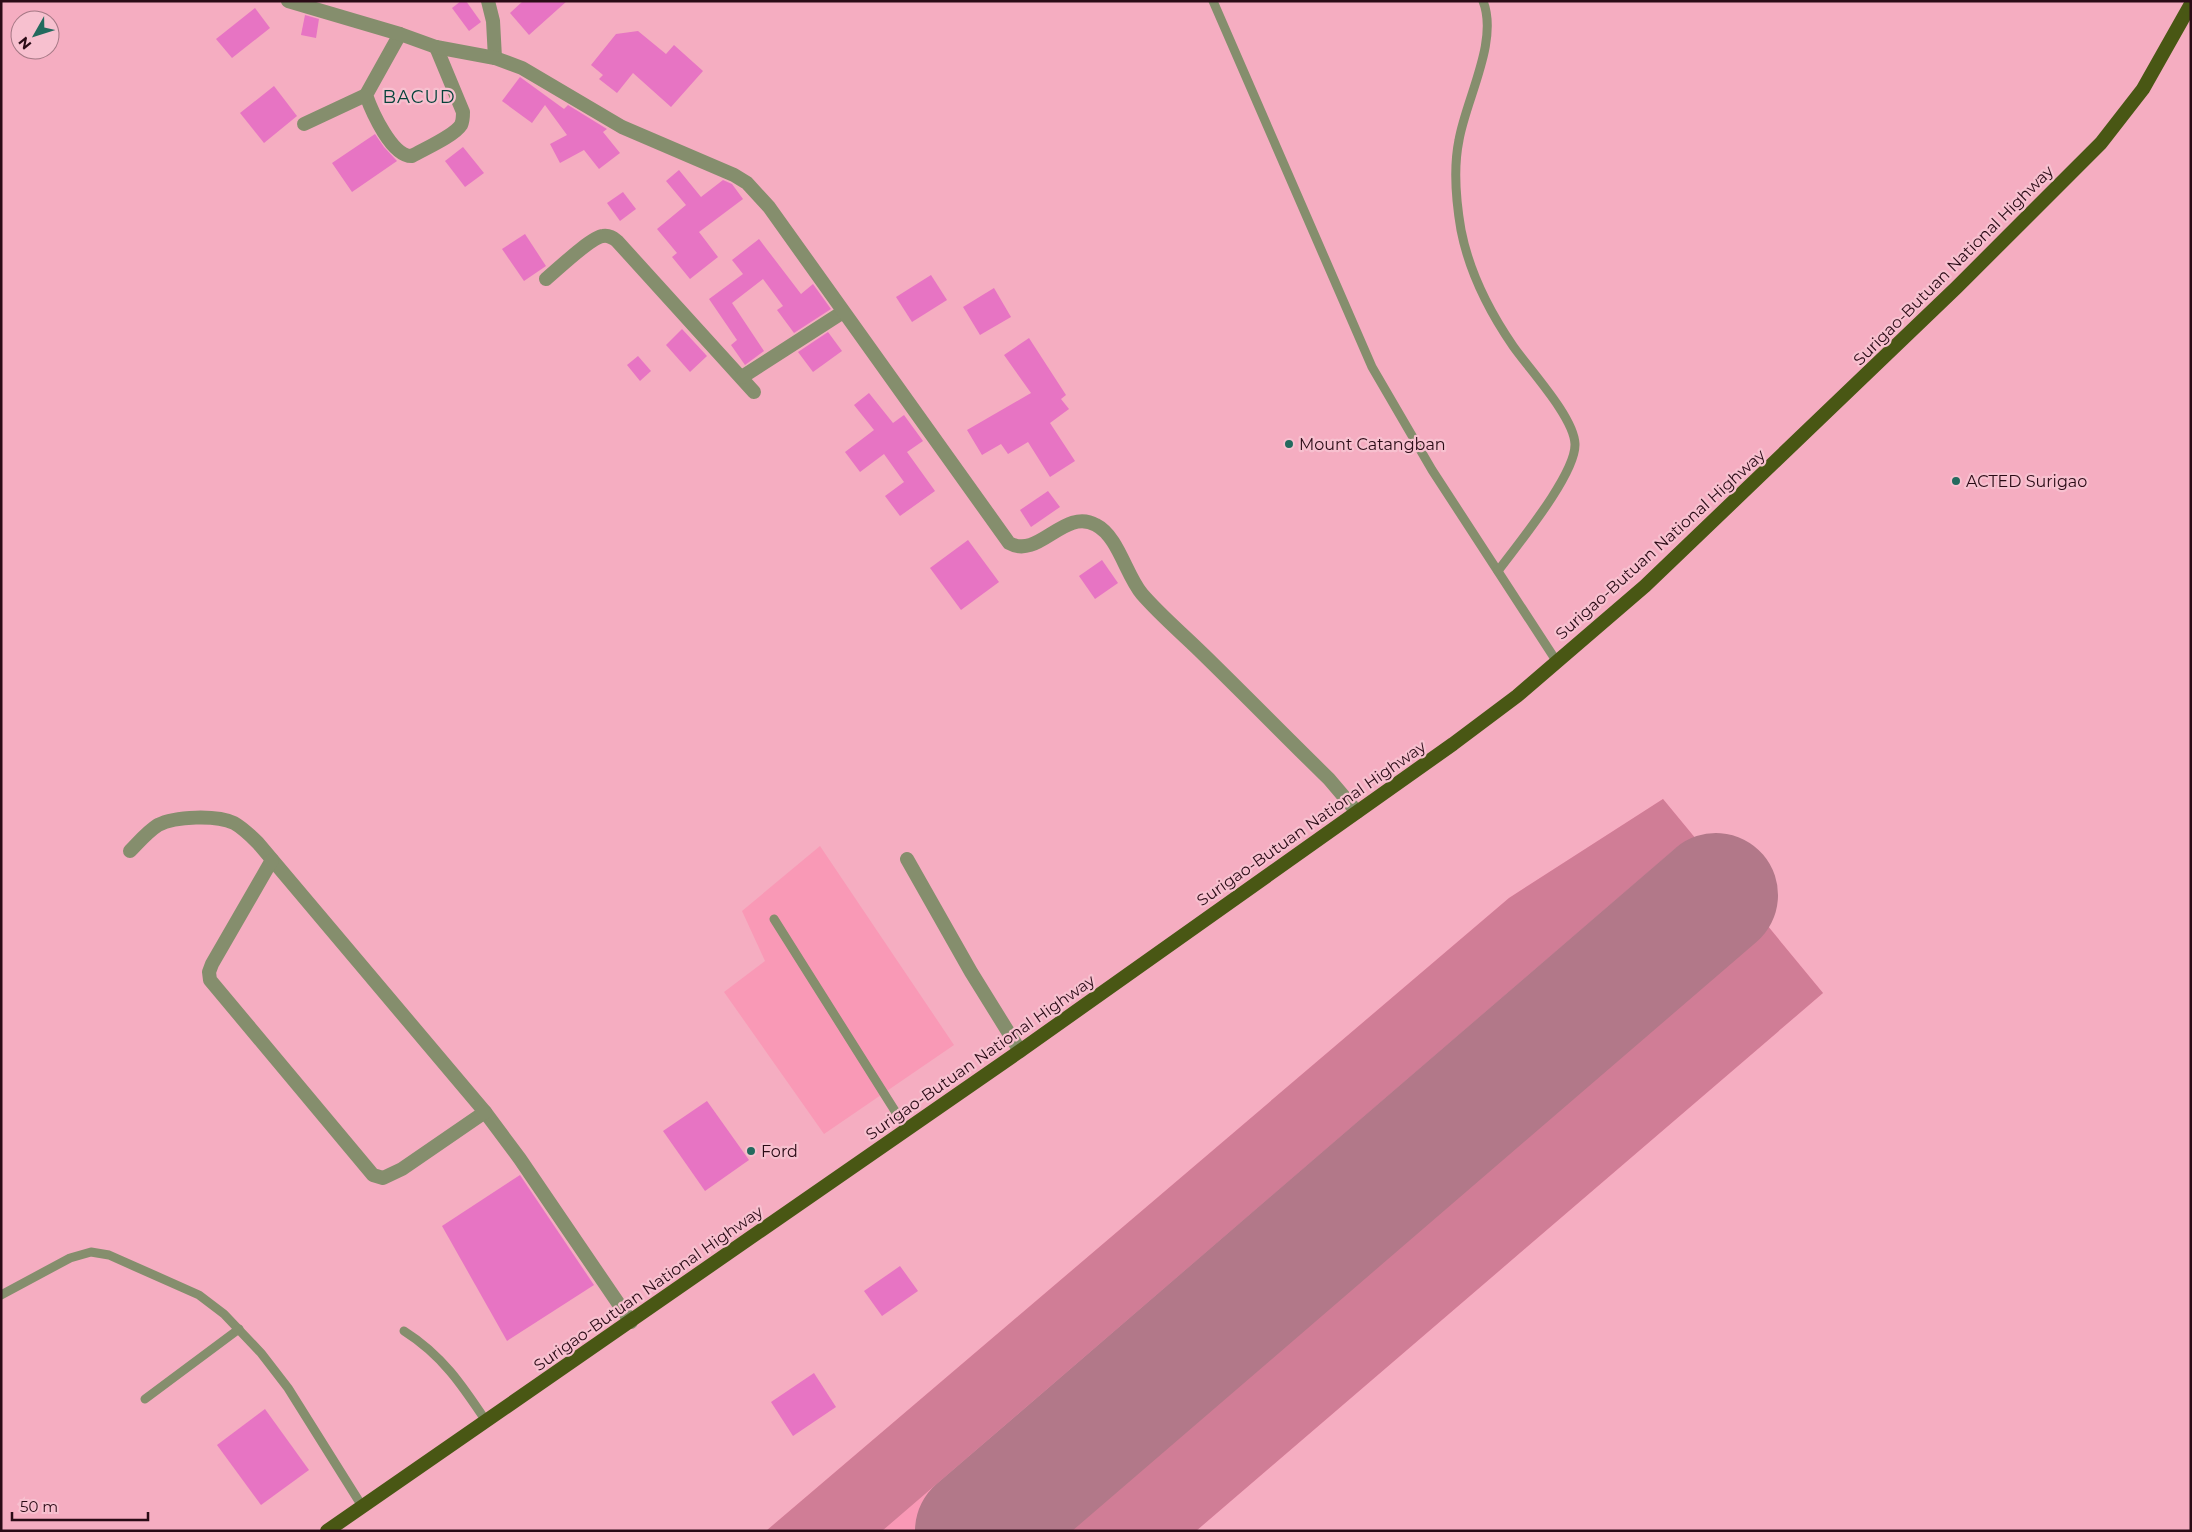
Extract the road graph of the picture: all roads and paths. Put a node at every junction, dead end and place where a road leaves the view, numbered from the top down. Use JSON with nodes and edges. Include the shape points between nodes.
{"nodes":[{"id":1,"x":288,"y":1,"type":"edge"},
{"id":2,"x":488,"y":1,"type":"edge"},
{"id":3,"x":1213,"y":1,"type":"edge"},
{"id":4,"x":1483,"y":1,"type":"edge"},
{"id":5,"x":2191,"y":4,"type":"edge"},
{"id":6,"x":400,"y":34,"type":"junction"},
{"id":7,"x":436,"y":47,"type":"junction"},
{"id":8,"x":495,"y":58,"type":"junction"},
{"id":9,"x":366,"y":95,"type":"junction"},
{"id":10,"x":304,"y":124,"type":"dead end"},
{"id":11,"x":546,"y":278,"type":"dead end"},
{"id":12,"x":842,"y":312,"type":"junction"},
{"id":13,"x":742,"y":377,"type":"junction"},
{"id":14,"x":754,"y":392,"type":"dead end"},
{"id":15,"x":1498,"y":571,"type":"junction"},
{"id":16,"x":1557,"y":662,"type":"junction"},
{"id":17,"x":1357,"y":812,"type":"junction"},
{"id":18,"x":130,"y":851,"type":"dead end"},
{"id":19,"x":907,"y":859,"type":"dead end"},
{"id":20,"x":272,"y":860,"type":"junction"},
{"id":21,"x":774,"y":919,"type":"dead end"},
{"id":22,"x":1020,"y":1051,"type":"junction"},
{"id":23,"x":485,"y":1112,"type":"junction"},
{"id":24,"x":906,"y":1130,"type":"junction"},
{"id":25,"x":1,"y":1296,"type":"edge"},
{"id":26,"x":631,"y":1322,"type":"junction"},
{"id":27,"x":239,"y":1329,"type":"junction"},
{"id":28,"x":404,"y":1331,"type":"dead end"},
{"id":29,"x":145,"y":1399,"type":"dead end"},
{"id":30,"x":486,"y":1421,"type":"junction"},
{"id":31,"x":362,"y":1506,"type":"junction"},
{"id":32,"x":327,"y":1531,"type":"edge"}],
"edges":[{"from":1,"to":6,"type":"street"},
{"from":2,"to":8,"type":"street","via":[[493,21]]},
{"from":3,"to":15,"type":"lane","via":[[1372,367],[1432,470]]},
{"from":4,"to":15,"type":"lane","via":[[1488,13],[1488,34],[1459,139],[1456,166],[1461,230],[1477,286],[1512,345],[1561,411],[1575,442],[1574,456],[1564,480]]},
{"from":5,"to":16,"type":"highway","name":"Surigao-Butuan National Highway","via":[[2143,89],[2101,143],[1704,531]]},
{"from":6,"to":7,"type":"street"},
{"from":6,"to":9,"type":"street"},
{"from":7,"to":8,"type":"street"},
{"from":7,"to":9,"type":"street","via":[[463,112],[461,125],[454,131],[412,156],[405,156],[384,133]]},
{"from":8,"to":12,"type":"street","via":[[522,68],[622,127],[722,168],[747,183],[769,207]]},
{"from":9,"to":10,"type":"street"},
{"from":11,"to":13,"type":"street","via":[[594,240],[611,237]]},
{"from":12,"to":13,"type":"street"},
{"from":12,"to":17,"type":"street","via":[[1009,543],[1015,547],[1030,546],[1062,527],[1082,520],[1104,530],[1142,593],[1329,779]]},
{"from":13,"to":14,"type":"street"},
{"from":15,"to":16,"type":"lane"},
{"from":16,"to":17,"type":"highway","name":"Surigao-Butuan National Highway","via":[[1517,696]]},
{"from":17,"to":22,"type":"highway","name":"Surigao-Butuan National Highway"},
{"from":18,"to":20,"type":"street","via":[[149,832],[172,820],[217,818],[244,830]]},
{"from":19,"to":22,"type":"street"},
{"from":20,"to":23,"type":"street"},
{"from":20,"to":23,"type":"street","via":[[212,964],[210,980],[345,1143],[373,1175],[384,1178]]},
{"from":21,"to":24,"type":"lane"},
{"from":22,"to":24,"type":"highway","name":"Surigao-Butuan National Highway"},
{"from":23,"to":26,"type":"street"},
{"from":24,"to":26,"type":"highway","name":"Surigao-Butuan National Highway"},
{"from":25,"to":27,"type":"lane","via":[[70,1258],[91,1252],[109,1255],[199,1295]]},
{"from":26,"to":30,"type":"highway","name":"Surigao-Butuan National Highway"},
{"from":27,"to":29,"type":"lane"},
{"from":27,"to":31,"type":"lane","via":[[288,1388]]},
{"from":28,"to":30,"type":"lane","via":[[442,1360]]},
{"from":30,"to":31,"type":"highway","name":"Surigao-Butuan National Highway"},
{"from":31,"to":32,"type":"highway","name":"Surigao-Butuan National Highway"}]}
